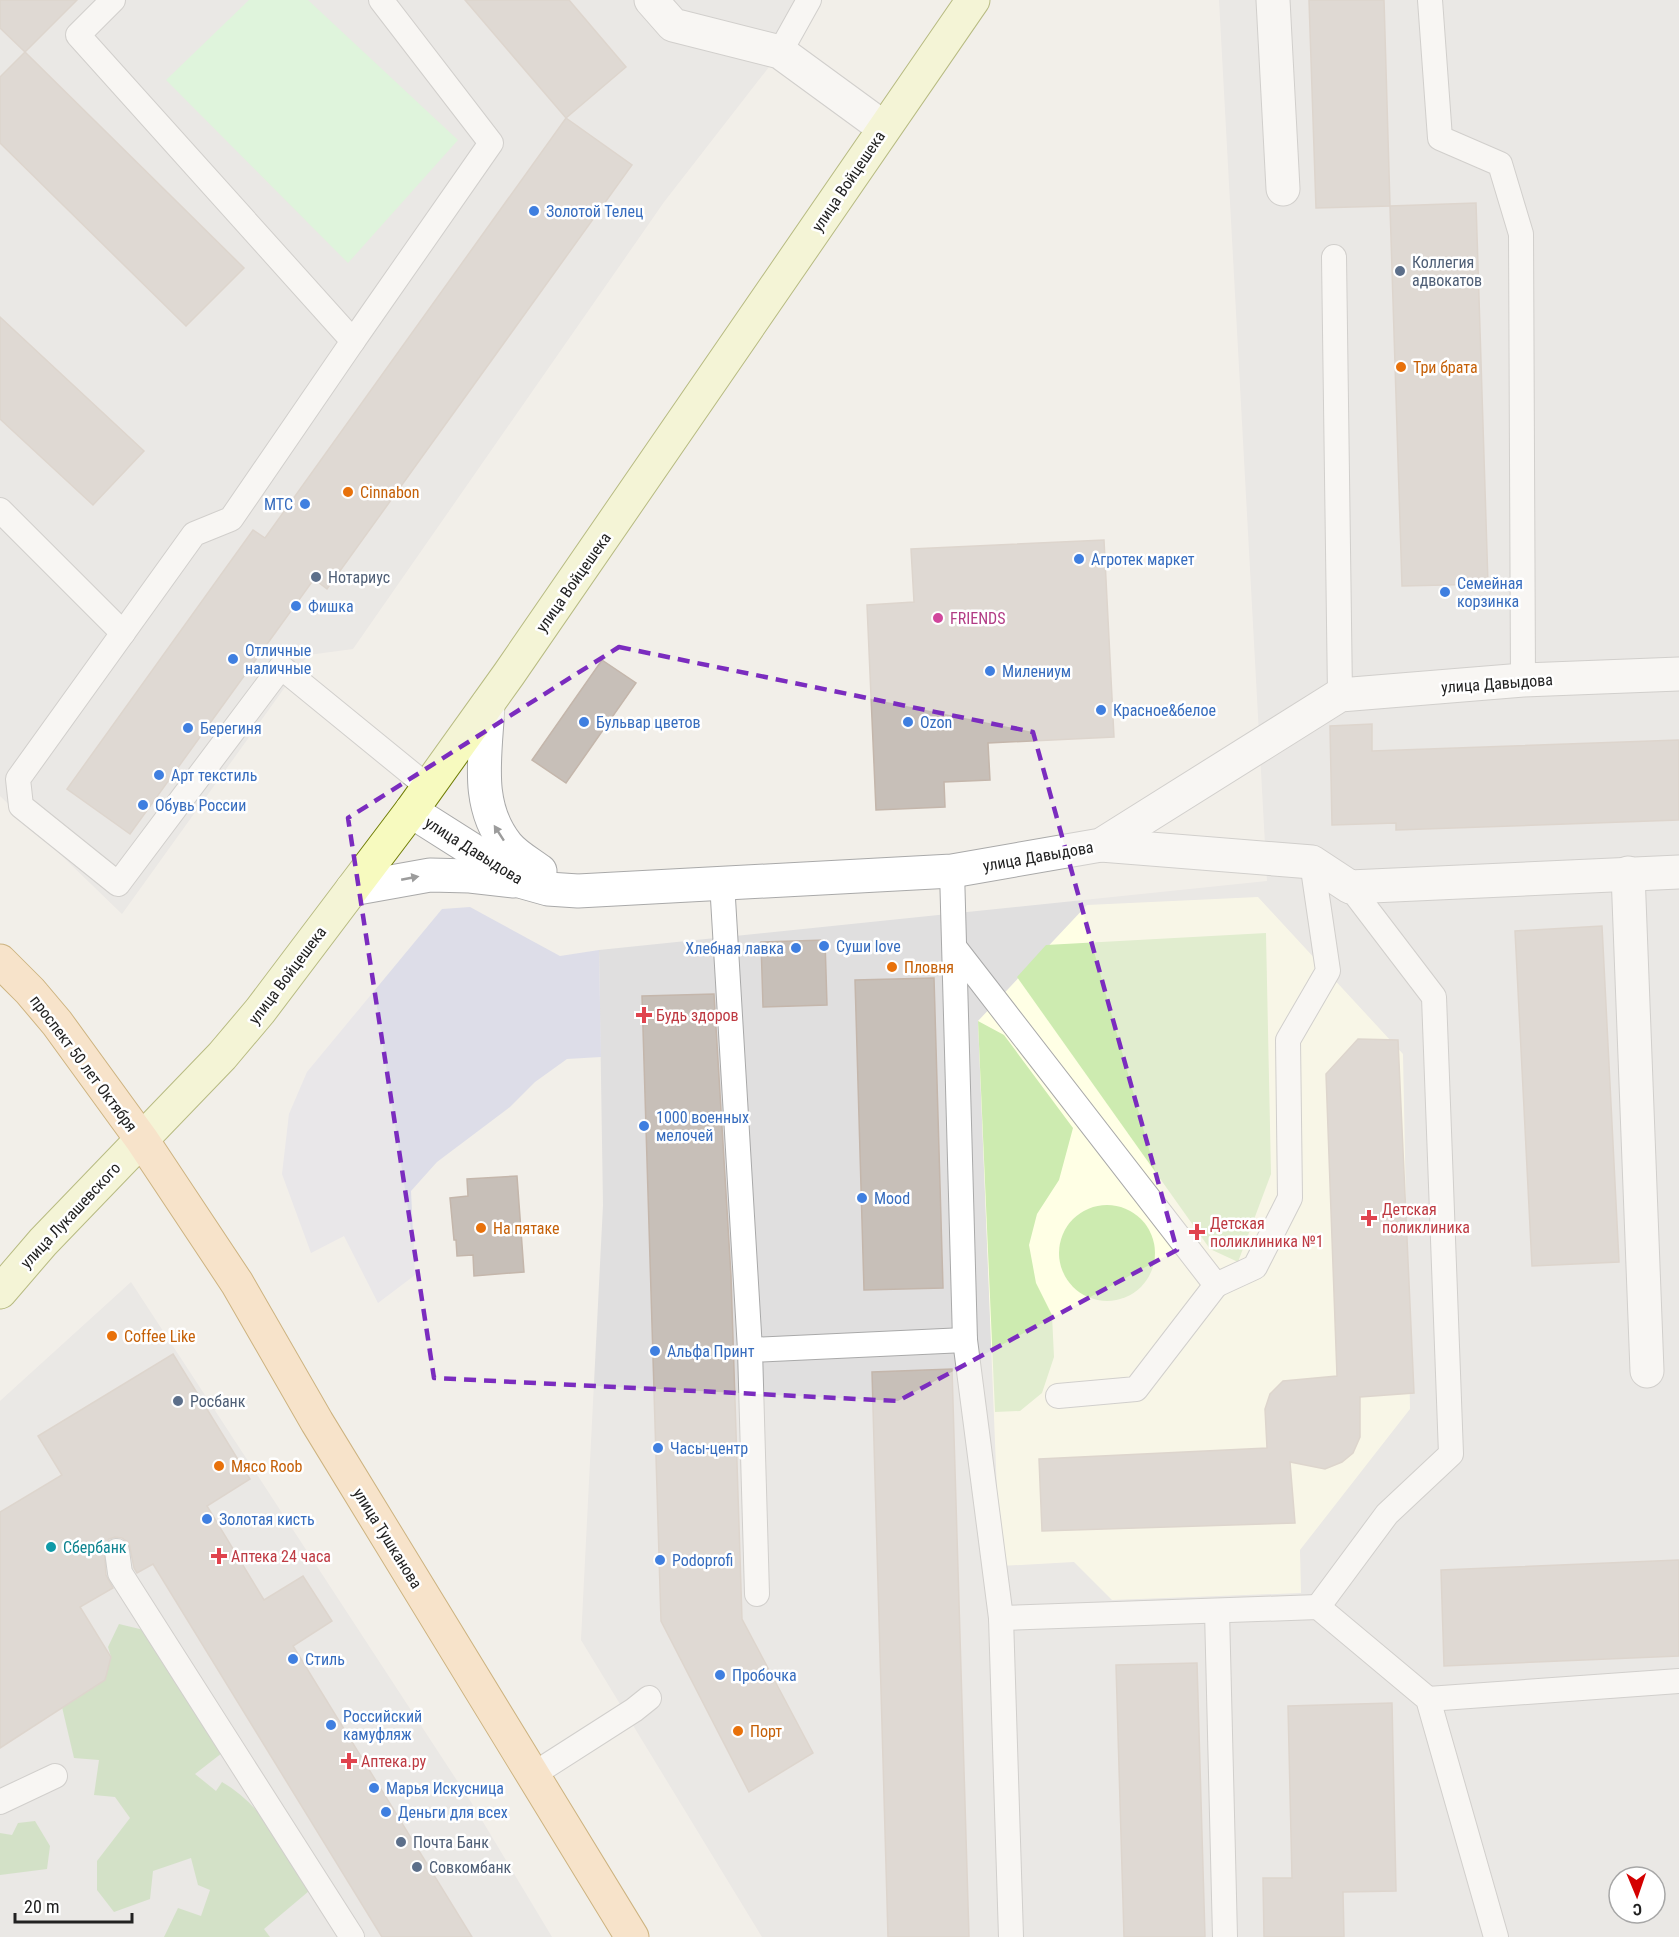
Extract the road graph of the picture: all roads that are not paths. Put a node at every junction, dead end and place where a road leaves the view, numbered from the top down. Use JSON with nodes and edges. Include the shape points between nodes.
{"nodes":[{"id":1,"x":113,"y":0,"type":"edge"},
{"id":2,"x":381,"y":0,"type":"edge"},
{"id":3,"x":651,"y":0,"type":"edge"},
{"id":4,"x":810,"y":0,"type":"edge"},
{"id":5,"x":973,"y":0,"type":"edge"},
{"id":6,"x":1273,"y":0,"type":"edge"},
{"id":7,"x":1430,"y":0,"type":"edge"},
{"id":8,"x":780,"y":52,"type":"junction"},
{"id":9,"x":884,"y":128,"type":"junction"},
{"id":10,"x":1282,"y":189,"type":"dead end"},
{"id":11,"x":1334,"y":257,"type":"dead end"},
{"id":12,"x":353,"y":341,"type":"junction"},
{"id":13,"x":0,"y":510,"type":"edge"},
{"id":14,"x":123,"y":633,"type":"junction"},
{"id":15,"x":1679,"y":674,"type":"edge"},
{"id":16,"x":1523,"y":680,"type":"junction"},
{"id":17,"x":1340,"y":695,"type":"junction"},
{"id":18,"x":488,"y":704,"type":"junction"},
{"id":19,"x":419,"y":799,"type":"junction"},
{"id":20,"x":1101,"y":845,"type":"junction"},
{"id":21,"x":1312,"y":862,"type":"junction"},
{"id":22,"x":952,"y":871,"type":"junction"},
{"id":23,"x":1679,"y":872,"type":"edge"},
{"id":24,"x":1628,"y":873,"type":"junction"},
{"id":25,"x":523,"y":882,"type":"junction"},
{"id":26,"x":722,"y":882,"type":"junction"},
{"id":27,"x":1350,"y":887,"type":"junction"},
{"id":28,"x":352,"y":889,"type":"junction"},
{"id":29,"x":578,"y":891,"type":"junction"},
{"id":30,"x":955,"y":948,"type":"junction"},
{"id":31,"x":0,"y":961,"type":"edge"},
{"id":32,"x":142,"y":1140,"type":"junction"},
{"id":33,"x":1216,"y":1285,"type":"junction"},
{"id":34,"x":0,"y":1292,"type":"edge"},
{"id":35,"x":965,"y":1340,"type":"junction"},
{"id":36,"x":750,"y":1350,"type":"junction"},
{"id":37,"x":1647,"y":1371,"type":"dead end"},
{"id":38,"x":1058,"y":1396,"type":"dead end"},
{"id":39,"x":117,"y":1551,"type":"dead end"},
{"id":40,"x":757,"y":1594,"type":"dead end"},
{"id":41,"x":1318,"y":1607,"type":"junction"},
{"id":42,"x":1217,"y":1611,"type":"junction"},
{"id":43,"x":1001,"y":1618,"type":"junction"},
{"id":44,"x":1679,"y":1681,"type":"edge"},
{"id":45,"x":649,"y":1698,"type":"dead end"},
{"id":46,"x":1428,"y":1699,"type":"junction"},
{"id":47,"x":534,"y":1774,"type":"junction"},
{"id":48,"x":55,"y":1776,"type":"dead end"},
{"id":49,"x":0,"y":1802,"type":"edge"},
{"id":50,"x":352,"y":1937,"type":"edge"},
{"id":51,"x":632,"y":1937,"type":"edge"},
{"id":52,"x":1011,"y":1937,"type":"edge"},
{"id":53,"x":1225,"y":1937,"type":"edge"},
{"id":54,"x":1496,"y":1937,"type":"edge"}],
"edges":[{"from":1,"to":12,"type":"lane","via":[[78,35]]},
{"from":2,"to":12,"type":"lane","via":[[491,143]]},
{"from":3,"to":8,"type":"street","via":[[673,25]]},
{"from":4,"to":8,"type":"lane"},
{"from":5,"to":9,"type":"main road","name":"улица Войцешека"},
{"from":6,"to":10,"type":"street"},
{"from":7,"to":16,"type":"lane","via":[[1440,138],[1500,164],[1521,234]]},
{"from":8,"to":9,"type":"street"},
{"from":9,"to":18,"type":"main road","name":"улица Войцешека"},
{"from":11,"to":17,"type":"lane"},
{"from":12,"to":14,"type":"lane","via":[[231,519],[194,534]]},
{"from":13,"to":14,"type":"lane"},
{"from":14,"to":19,"type":"lane","via":[[18,779],[21,806],[118,884],[281,667]]},
{"from":15,"to":16,"type":"street","name":"улица Давыдова"},
{"from":16,"to":17,"type":"street","name":"улица Давыдова"},
{"from":17,"to":20,"type":"street","name":"улица Давыдова"},
{"from":18,"to":19,"type":"main road","name":"улица Войцешека"},
{"from":29,"to":18,"type":"street","one_way":true,"via":[[554,883],[508,846],[491,820],[484,791]]},
{"from":19,"to":25,"type":"street","name":"улица Давыдова"},
{"from":19,"to":28,"type":"main road","name":"улица Войцешека"},
{"from":20,"to":21,"type":"street"},
{"from":20,"to":22,"type":"street","name":"улица Давыдова"},
{"from":21,"to":27,"type":"street"},
{"from":21,"to":33,"type":"lane","via":[[1328,970],[1288,1040],[1290,1198],[1255,1267]]},
{"from":22,"to":26,"type":"street","name":"улица Давыдова"},
{"from":22,"to":30,"type":"lane"},
{"from":23,"to":24,"type":"street"},
{"from":24,"to":27,"type":"street"},
{"from":24,"to":37,"type":"street"},
{"from":28,"to":25,"type":"street","one_way":true,"via":[[430,875]]},
{"from":25,"to":29,"type":"street","name":"улица Давыдова"},
{"from":26,"to":29,"type":"street","name":"улица Давыдова"},
{"from":26,"to":36,"type":"lane"},
{"from":27,"to":41,"type":"lane","via":[[1434,997],[1451,1454],[1387,1514]]},
{"from":28,"to":32,"type":"main road","name":"улица Войцешека","via":[[260,1011]]},
{"from":30,"to":33,"type":"lane"},
{"from":30,"to":35,"type":"lane"},
{"from":31,"to":32,"type":"main road","name":"проспект 50 лет Октября","via":[[57,1023]]},
{"from":32,"to":34,"type":"main road","name":"улица Лукашевского"},
{"from":32,"to":47,"type":"main road","name":"улица Тушканова","via":[[237,1283],[317,1422]]},
{"from":33,"to":38,"type":"lane","via":[[1136,1389]]},
{"from":35,"to":36,"type":"lane"},
{"from":35,"to":43,"type":"lane"},
{"from":36,"to":40,"type":"lane"},
{"from":39,"to":50,"type":"lane","via":[[120,1573]]},
{"from":41,"to":42,"type":"lane"},
{"from":41,"to":46,"type":"lane"},
{"from":42,"to":43,"type":"lane"},
{"from":42,"to":53,"type":"lane"},
{"from":43,"to":52,"type":"lane"},
{"from":44,"to":46,"type":"lane"},
{"from":45,"to":47,"type":"lane"},
{"from":46,"to":54,"type":"lane"},
{"from":47,"to":51,"type":"main road","name":"улица Тушканова"},
{"from":48,"to":49,"type":"lane"}]}
